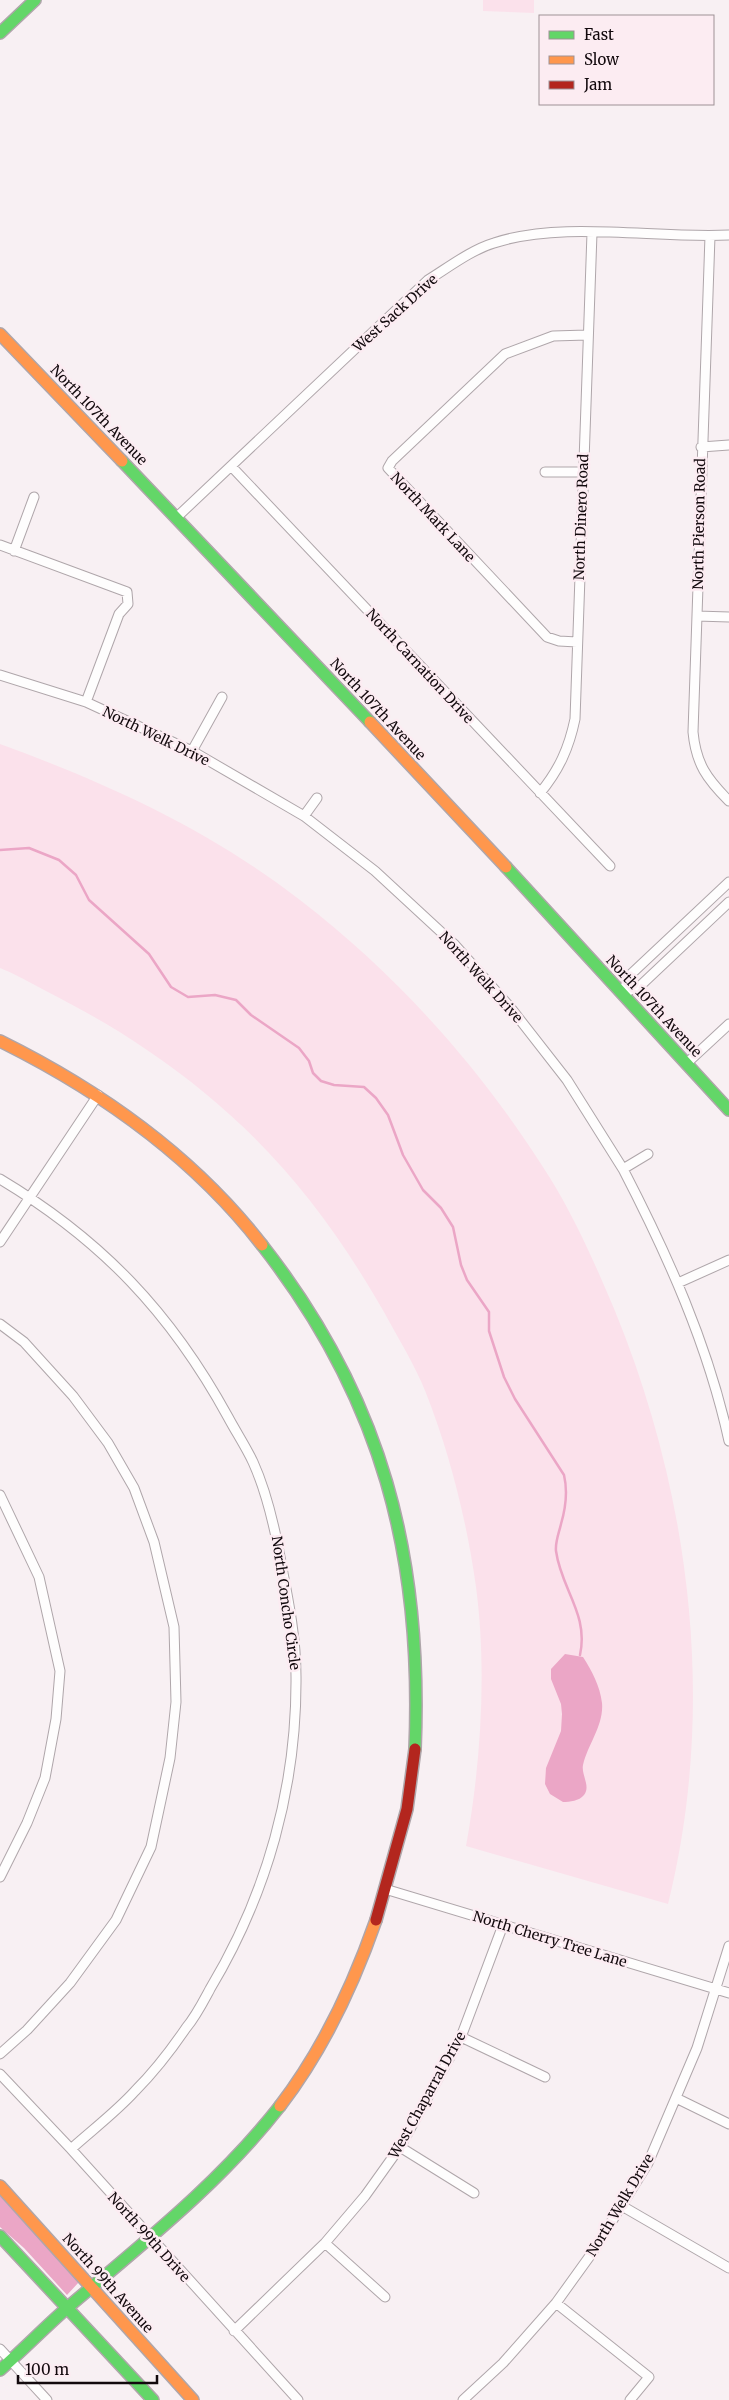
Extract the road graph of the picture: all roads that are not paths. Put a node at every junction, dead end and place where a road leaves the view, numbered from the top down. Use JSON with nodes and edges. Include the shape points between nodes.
{"nodes":[{"id":1,"x":35,"y":0,"type":"edge"},
{"id":2,"x":0,"y":33,"type":"edge"},
{"id":3,"x":592,"y":233,"type":"junction"},
{"id":4,"x":729,"y":235,"type":"edge"},
{"id":5,"x":710,"y":236,"type":"junction"},
{"id":6,"x":0,"y":334,"type":"edge"},
{"id":7,"x":587,"y":335,"type":"junction"},
{"id":8,"x":729,"y":446,"type":"edge"},
{"id":9,"x":701,"y":447,"type":"junction"},
{"id":10,"x":231,"y":466,"type":"junction"},
{"id":11,"x":545,"y":472,"type":"dead end"},
{"id":12,"x":583,"y":472,"type":"junction"},
{"id":13,"x":34,"y":497,"type":"dead end"},
{"id":14,"x":177,"y":517,"type":"junction"},
{"id":15,"x":0,"y":545,"type":"edge"},
{"id":16,"x":14,"y":551,"type":"junction"},
{"id":17,"x":697,"y":616,"type":"junction"},
{"id":18,"x":729,"y":617,"type":"edge"},
{"id":19,"x":577,"y":642,"type":"junction"},
{"id":20,"x":0,"y":675,"type":"edge"},
{"id":21,"x":222,"y":697,"type":"dead end"},
{"id":22,"x":86,"y":702,"type":"junction"},
{"id":23,"x":192,"y":751,"type":"junction"},
{"id":24,"x":540,"y":793,"type":"junction"},
{"id":25,"x":317,"y":798,"type":"dead end"},
{"id":26,"x":729,"y":802,"type":"edge"},
{"id":27,"x":304,"y":816,"type":"junction"},
{"id":28,"x":610,"y":866,"type":"dead end"},
{"id":29,"x":729,"y":882,"type":"edge"},
{"id":30,"x":729,"y":902,"type":"edge"},
{"id":31,"x":623,"y":993,"type":"junction"},
{"id":32,"x":729,"y":1024,"type":"edge"},
{"id":33,"x":0,"y":1041,"type":"edge"},
{"id":34,"x":687,"y":1064,"type":"junction"},
{"id":35,"x":98,"y":1095,"type":"junction"},
{"id":36,"x":729,"y":1110,"type":"edge"},
{"id":37,"x":648,"y":1154,"type":"dead end"},
{"id":38,"x":623,"y":1169,"type":"junction"},
{"id":39,"x":0,"y":1179,"type":"edge"},
{"id":40,"x":30,"y":1197,"type":"junction"},
{"id":41,"x":0,"y":1242,"type":"edge"},
{"id":42,"x":729,"y":1260,"type":"edge"},
{"id":43,"x":678,"y":1283,"type":"junction"},
{"id":44,"x":0,"y":1324,"type":"edge"},
{"id":45,"x":729,"y":1393,"type":"edge"},
{"id":46,"x":719,"y":1396,"type":"junction"},
{"id":47,"x":729,"y":1441,"type":"edge"},
{"id":48,"x":0,"y":1495,"type":"edge"},
{"id":49,"x":0,"y":1876,"type":"edge"},
{"id":50,"x":385,"y":1889,"type":"junction"},
{"id":51,"x":503,"y":1925,"type":"junction"},
{"id":52,"x":729,"y":1946,"type":"edge"},
{"id":53,"x":716,"y":1988,"type":"junction"},
{"id":54,"x":729,"y":1993,"type":"edge"},
{"id":55,"x":461,"y":2036,"type":"junction"},
{"id":56,"x":0,"y":2054,"type":"edge"},
{"id":57,"x":0,"y":2074,"type":"edge"},
{"id":58,"x":545,"y":2077,"type":"dead end"},
{"id":59,"x":676,"y":2098,"type":"junction"},
{"id":60,"x":729,"y":2124,"type":"edge"},
{"id":61,"x":400,"y":2147,"type":"junction"},
{"id":62,"x":71,"y":2149,"type":"junction"},
{"id":63,"x":0,"y":2186,"type":"edge"},
{"id":64,"x":474,"y":2193,"type":"dead end"},
{"id":65,"x":622,"y":2206,"type":"junction"},
{"id":66,"x":0,"y":2236,"type":"edge"},
{"id":67,"x":151,"y":2239,"type":"junction"},
{"id":68,"x":325,"y":2243,"type":"junction"},
{"id":69,"x":729,"y":2268,"type":"edge"},
{"id":70,"x":93,"y":2288,"type":"junction"},
{"id":71,"x":386,"y":2297,"type":"dead end"},
{"id":72,"x":556,"y":2303,"type":"junction"},
{"id":73,"x":67,"y":2309,"type":"junction"},
{"id":74,"x":234,"y":2331,"type":"junction"},
{"id":75,"x":0,"y":2349,"type":"edge"},
{"id":76,"x":11,"y":2360,"type":"junction"},
{"id":77,"x":0,"y":2370,"type":"edge"},
{"id":78,"x":47,"y":2400,"type":"edge"},
{"id":79,"x":153,"y":2400,"type":"edge"},
{"id":80,"x":193,"y":2400,"type":"edge"},
{"id":81,"x":298,"y":2400,"type":"edge"},
{"id":82,"x":463,"y":2400,"type":"edge"},
{"id":83,"x":630,"y":2400,"type":"edge"}],
"edges":[{"from":1,"to":2,"type":"street"},
{"from":3,"to":5,"type":"street","name":"West Sack Drive"},
{"from":3,"to":7,"type":"street","name":"North Dinero Road"},
{"from":3,"to":10,"type":"street","name":"West Sack Drive","via":[[546,232],[494,243],[428,280]]},
{"from":4,"to":5,"type":"street","name":"West Sack Drive"},
{"from":5,"to":9,"type":"street","name":"North Pierson Road"},
{"from":6,"to":14,"type":"street","name":"North 107th Avenue"},
{"from":7,"to":12,"type":"street","name":"North Dinero Road"},
{"from":7,"to":19,"type":"street","name":"North Mark Lane","via":[[553,336],[505,354],[388,468],[547,637]]},
{"from":8,"to":9,"type":"street"},
{"from":9,"to":17,"type":"street","name":"North Pierson Road"},
{"from":10,"to":14,"type":"street","name":"West Sack Drive"},
{"from":10,"to":24,"type":"street","name":"North Carnation Drive"},
{"from":11,"to":12,"type":"street"},
{"from":12,"to":19,"type":"street","name":"North Dinero Road"},
{"from":13,"to":16,"type":"street"},
{"from":14,"to":31,"type":"street","name":"North 107th Avenue"},
{"from":15,"to":16,"type":"street"},
{"from":16,"to":22,"type":"street","via":[[127,592],[128,604],[119,614]]},
{"from":17,"to":18,"type":"street"},
{"from":17,"to":26,"type":"street","name":"North Pierson Road","via":[[695,752],[712,784]]},
{"from":19,"to":24,"type":"street","name":"North Dinero Road","via":[[573,730],[560,765]]},
{"from":20,"to":22,"type":"street","name":"North Welk Drive"},
{"from":21,"to":23,"type":"street"},
{"from":22,"to":23,"type":"street","name":"North Welk Drive"},
{"from":23,"to":27,"type":"street","name":"North Welk Drive"},
{"from":24,"to":28,"type":"street","name":"North Carnation Drive"},
{"from":25,"to":27,"type":"street"},
{"from":27,"to":38,"type":"street","name":"North Welk Drive","via":[[374,871],[454,944],[510,1007],[567,1080]]},
{"from":29,"to":31,"type":"street","via":[[629,976]]},
{"from":30,"to":31,"type":"street","via":[[640,986]]},
{"from":31,"to":34,"type":"street","name":"North 107th Avenue"},
{"from":32,"to":34,"type":"street"},
{"from":33,"to":35,"type":"street"},
{"from":34,"to":36,"type":"street","name":"North 107th Avenue"},
{"from":35,"to":40,"type":"street"},
{"from":35,"to":50,"type":"street","via":[[151,1133],[214,1188],[264,1247],[301,1298],[335,1356],[381,1460],[397,1520],[411,1598],[415,1689],[415,1744],[408,1806]]},
{"from":37,"to":38,"type":"street"},
{"from":38,"to":43,"type":"street","name":"North Welk Drive"},
{"from":39,"to":40,"type":"street","name":"North Concho Circle"},
{"from":40,"to":41,"type":"street"},
{"from":40,"to":62,"type":"street","name":"North Concho Circle","via":[[72,1228],[154,1305],[212,1387],[254,1464],[275,1528],[288,1599],[296,1674],[293,1752],[278,1830],[259,1891],[230,1957],[188,2026],[136,2091]]},
{"from":42,"to":43,"type":"street"},
{"from":43,"to":46,"type":"street","name":"North Welk Drive"},
{"from":44,"to":56,"type":"street","via":[[24,1342],[73,1396],[108,1443],[134,1488],[154,1542],[174,1627],[176,1702],[170,1758],[151,1847],[116,1920],[70,1983]]},
{"from":45,"to":46,"type":"street"},
{"from":46,"to":47,"type":"street","name":"North Welk Drive"},
{"from":48,"to":49,"type":"street","via":[[39,1577],[60,1671],[56,1719],[45,1778]]},
{"from":50,"to":51,"type":"street","name":"North Cherry Tree Lane"},
{"from":50,"to":67,"type":"street","via":[[370,1940],[346,1997],[314,2057],[273,2116],[227,2170]]},
{"from":51,"to":53,"type":"street","name":"North Cherry Tree Lane"},
{"from":51,"to":55,"type":"street","name":"West Chaparral Drive"},
{"from":52,"to":53,"type":"street","name":"North Welk Drive"},
{"from":53,"to":54,"type":"street","name":"North Cherry Tree Lane"},
{"from":53,"to":59,"type":"street","name":"North Welk Drive","via":[[697,2048]]},
{"from":55,"to":58,"type":"street"},
{"from":55,"to":61,"type":"street","name":"West Chaparral Drive"},
{"from":57,"to":62,"type":"street","name":"North 99th Drive"},
{"from":59,"to":60,"type":"street"},
{"from":59,"to":65,"type":"street","name":"North Welk Drive","via":[[648,2163]]},
{"from":61,"to":64,"type":"street"},
{"from":61,"to":68,"type":"street","name":"West Chaparral Drive","via":[[365,2196]]},
{"from":62,"to":67,"type":"street","name":"North 99th Drive"},
{"from":63,"to":70,"type":"street","name":"North 99th Avenue"},
{"from":65,"to":69,"type":"street"},
{"from":65,"to":72,"type":"street","name":"North Welk Drive"},
{"from":66,"to":73,"type":"street"},
{"from":67,"to":70,"type":"street"},
{"from":67,"to":74,"type":"street","name":"North 99th Drive"},
{"from":68,"to":71,"type":"street"},
{"from":68,"to":74,"type":"street","name":"West Chaparral Drive"},
{"from":70,"to":73,"type":"street"},
{"from":70,"to":80,"type":"street","name":"North 99th Avenue"},
{"from":72,"to":82,"type":"street","name":"North Welk Drive","via":[[504,2363]]},
{"from":72,"to":83,"type":"street","via":[[650,2377]]},
{"from":73,"to":76,"type":"street"},
{"from":73,"to":79,"type":"street"},
{"from":74,"to":81,"type":"street","name":"North 99th Drive"},
{"from":75,"to":76,"type":"street"},
{"from":76,"to":77,"type":"street"},
{"from":76,"to":78,"type":"street"}]}
